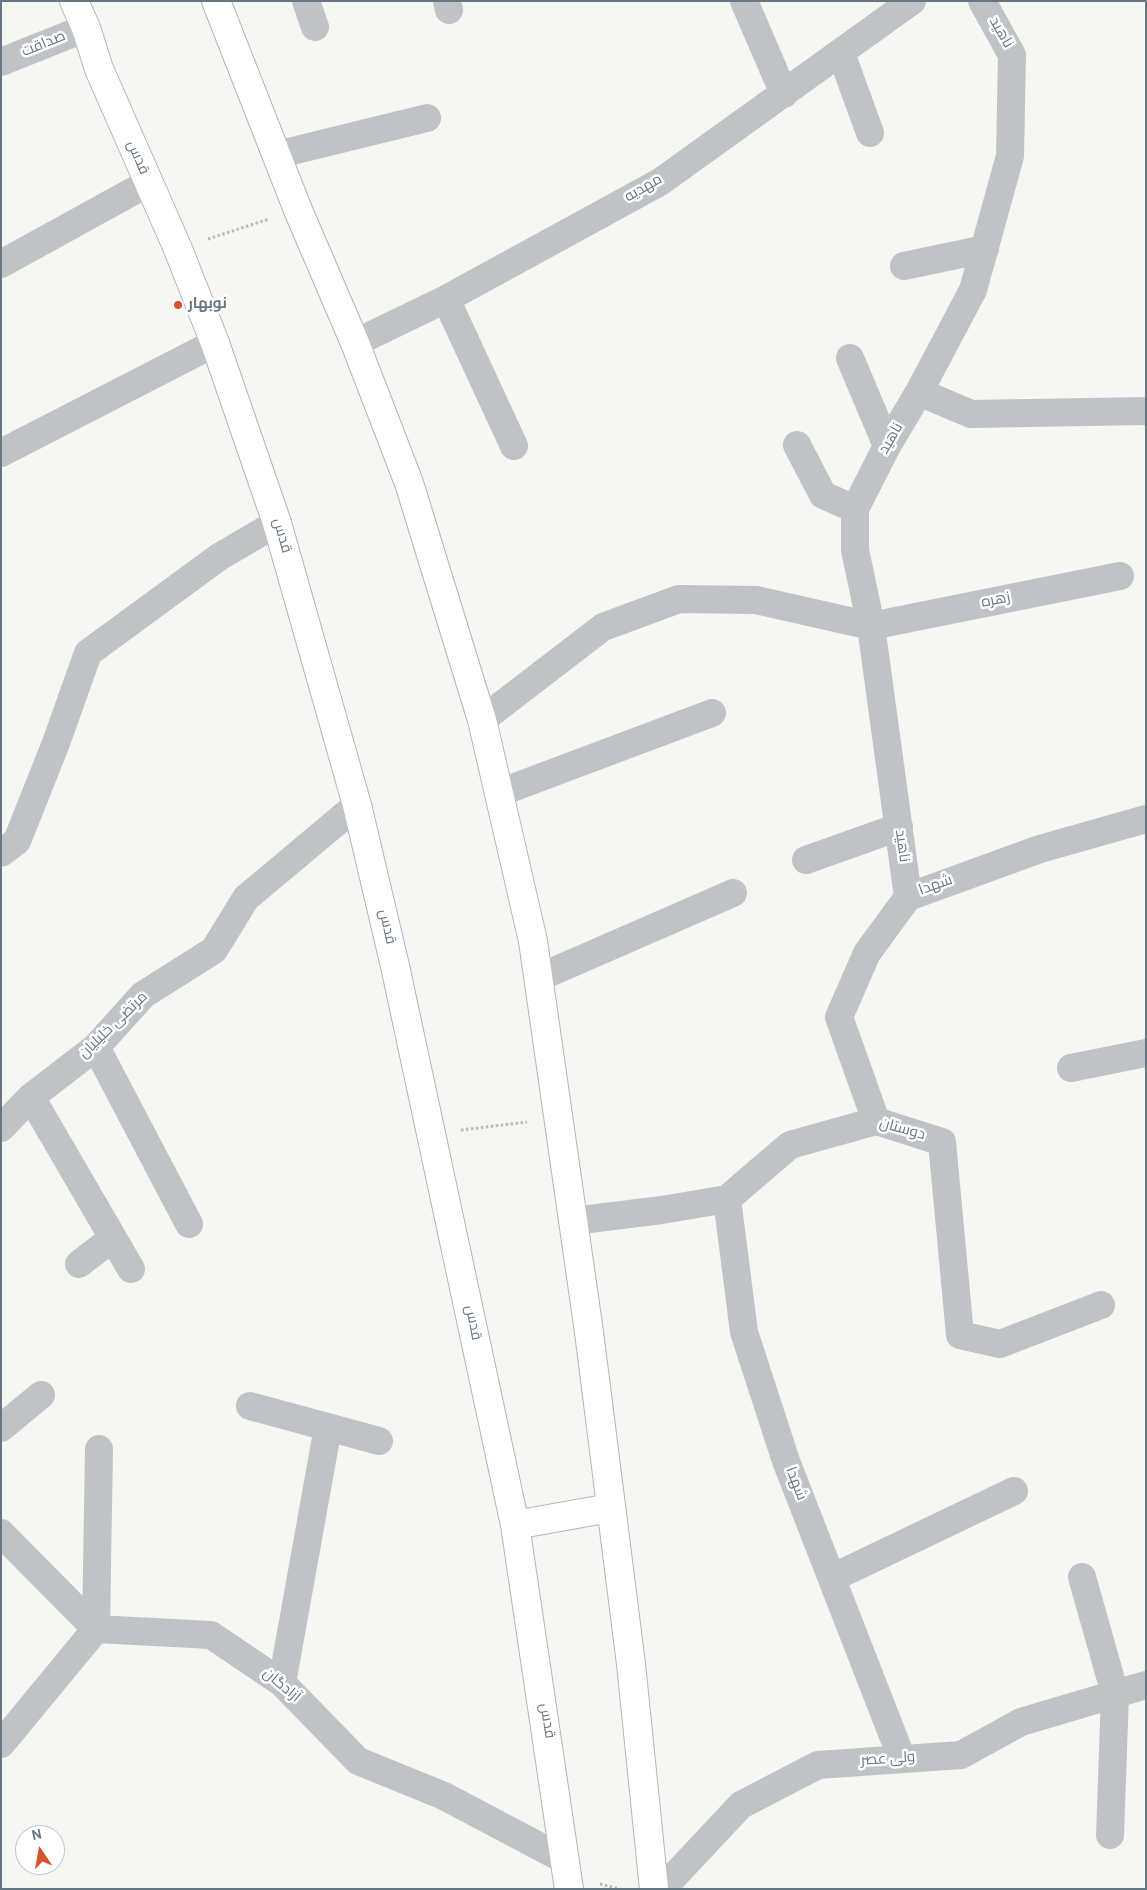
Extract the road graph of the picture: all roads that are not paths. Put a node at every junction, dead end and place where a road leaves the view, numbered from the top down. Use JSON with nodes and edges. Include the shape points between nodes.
{"nodes":[{"id":1,"x":74,"y":1,"type":"edge"},
{"id":2,"x":216,"y":1,"type":"edge"},
{"id":3,"x":306,"y":1,"type":"edge"},
{"id":4,"x":744,"y":1,"type":"edge"},
{"id":5,"x":912,"y":1,"type":"edge"},
{"id":6,"x":982,"y":1,"type":"edge"},
{"id":7,"x":315,"y":27,"type":"dead end"},
{"id":8,"x":86,"y":28,"type":"junction"},
{"id":9,"x":842,"y":53,"type":"junction"},
{"id":10,"x":1,"y":62,"type":"edge"},
{"id":11,"x":784,"y":94,"type":"junction"},
{"id":12,"x":427,"y":118,"type":"dead end"},
{"id":13,"x":870,"y":133,"type":"dead end"},
{"id":14,"x":276,"y":155,"type":"junction"},
{"id":15,"x":148,"y":183,"type":"junction"},
{"id":16,"x":985,"y":249,"type":"junction"},
{"id":17,"x":1,"y":264,"type":"edge"},
{"id":18,"x":904,"y":266,"type":"dead end"},
{"id":19,"x":446,"y":299,"type":"junction"},
{"id":20,"x":216,"y":343,"type":"junction"},
{"id":21,"x":355,"y":343,"type":"junction"},
{"id":22,"x":850,"y":358,"type":"dead end"},
{"id":23,"x":919,"y":392,"type":"junction"},
{"id":24,"x":1146,"y":411,"type":"edge"},
{"id":25,"x":797,"y":445,"type":"dead end"},
{"id":26,"x":514,"y":446,"type":"dead end"},
{"id":27,"x":887,"y":446,"type":"junction"},
{"id":28,"x":1,"y":453,"type":"edge"},
{"id":29,"x":855,"y":509,"type":"junction"},
{"id":30,"x":277,"y":524,"type":"junction"},
{"id":31,"x":1120,"y":576,"type":"dead end"},
{"id":32,"x":871,"y":626,"type":"junction"},
{"id":33,"x":712,"y":713,"type":"dead end"},
{"id":34,"x":482,"y":720,"type":"junction"},
{"id":35,"x":499,"y":793,"type":"junction"},
{"id":36,"x":357,"y":805,"type":"junction"},
{"id":37,"x":1146,"y":819,"type":"edge"},
{"id":38,"x":898,"y":827,"type":"junction"},
{"id":39,"x":1,"y":853,"type":"edge"},
{"id":40,"x":806,"y":860,"type":"dead end"},
{"id":41,"x":733,"y":893,"type":"dead end"},
{"id":42,"x":908,"y":897,"type":"junction"},
{"id":43,"x":538,"y":978,"type":"junction"},
{"id":44,"x":96,"y":1047,"type":"junction"},
{"id":45,"x":1146,"y":1053,"type":"edge"},
{"id":46,"x":1072,"y":1068,"type":"dead end"},
{"id":47,"x":31,"y":1097,"type":"junction"},
{"id":48,"x":876,"y":1121,"type":"junction"},
{"id":49,"x":1,"y":1128,"type":"edge"},
{"id":50,"x":727,"y":1199,"type":"junction"},
{"id":51,"x":573,"y":1221,"type":"junction"},
{"id":52,"x":189,"y":1224,"type":"dead end"},
{"id":53,"x":113,"y":1238,"type":"junction"},
{"id":54,"x":79,"y":1264,"type":"dead end"},
{"id":55,"x":131,"y":1269,"type":"dead end"},
{"id":56,"x":1101,"y":1305,"type":"dead end"},
{"id":57,"x":41,"y":1395,"type":"dead end"},
{"id":58,"x":250,"y":1406,"type":"dead end"},
{"id":59,"x":328,"y":1427,"type":"junction"},
{"id":60,"x":1,"y":1428,"type":"edge"},
{"id":61,"x":379,"y":1441,"type":"dead end"},
{"id":62,"x":99,"y":1449,"type":"dead end"},
{"id":63,"x":1014,"y":1491,"type":"dead end"},
{"id":64,"x":610,"y":1508,"type":"junction"},
{"id":65,"x":515,"y":1525,"type":"junction"},
{"id":66,"x":1,"y":1533,"type":"edge"},
{"id":67,"x":1082,"y":1577,"type":"dead end"},
{"id":68,"x":832,"y":1578,"type":"junction"},
{"id":69,"x":96,"y":1629,"type":"junction"},
{"id":70,"x":282,"y":1683,"type":"junction"},
{"id":71,"x":1146,"y":1685,"type":"edge"},
{"id":72,"x":1115,"y":1694,"type":"junction"},
{"id":73,"x":1,"y":1744,"type":"edge"},
{"id":74,"x":902,"y":1759,"type":"junction"},
{"id":75,"x":1110,"y":1835,"type":"dead end"},
{"id":76,"x":565,"y":1860,"type":"junction"},
{"id":77,"x":569,"y":1889,"type":"edge"},
{"id":78,"x":654,"y":1889,"type":"edge"},
{"id":79,"x":662,"y":1889,"type":"edge"}],
"edges":[{"from":1,"to":8,"type":"main road","name":"قدس"},
{"from":2,"to":14,"type":"main road"},
{"from":3,"to":7,"type":"street"},
{"from":4,"to":11,"type":"street"},
{"from":5,"to":9,"type":"street","name":"مهدیه"},
{"from":6,"to":16,"type":"street","name":"ناهید","via":[[1012,55],[1010,156]]},
{"from":8,"to":10,"type":"street","name":"صداقت"},
{"from":8,"to":15,"type":"main road","name":"قدس","via":[[99,69]]},
{"from":9,"to":11,"type":"street","name":"مهدیه"},
{"from":9,"to":13,"type":"street"},
{"from":11,"to":19,"type":"street","name":"مهدیه","via":[[660,182]]},
{"from":12,"to":14,"type":"street"},
{"from":14,"to":21,"type":"main road"},
{"from":15,"to":17,"type":"street"},
{"from":15,"to":20,"type":"main road","name":"قدس"},
{"from":16,"to":18,"type":"street"},
{"from":16,"to":23,"type":"street","name":"ناهید","via":[[974,290]]},
{"from":19,"to":21,"type":"street","name":"مهدیه"},
{"from":19,"to":26,"type":"street"},
{"from":20,"to":28,"type":"street"},
{"from":20,"to":30,"type":"main road","name":"قدس"},
{"from":21,"to":34,"type":"main road","via":[[408,483]]},
{"from":22,"to":27,"type":"street"},
{"from":23,"to":24,"type":"street","via":[[971,414]]},
{"from":23,"to":27,"type":"street","name":"ناهید"},
{"from":25,"to":29,"type":"street","via":[[823,495]]},
{"from":27,"to":29,"type":"street","name":"ناهید"},
{"from":29,"to":32,"type":"street","name":"ناهید","via":[[855,550]]},
{"from":30,"to":36,"type":"main road","name":"قدس"},
{"from":30,"to":39,"type":"street","via":[[219,558],[88,653],[17,841]]},
{"from":31,"to":32,"type":"street","name":"زهره"},
{"from":32,"to":34,"type":"street","via":[[756,600],[679,599],[603,627]]},
{"from":32,"to":38,"type":"street","name":"ناهید"},
{"from":33,"to":35,"type":"street"},
{"from":34,"to":35,"type":"main road"},
{"from":35,"to":43,"type":"main road"},
{"from":36,"to":44,"type":"street","name":"مرتضی خلیلیان","via":[[246,898],[214,950],[143,995]]},
{"from":36,"to":65,"type":"main road","name":"قدس"},
{"from":37,"to":42,"type":"street","name":"شهدا","via":[[1040,848]]},
{"from":38,"to":40,"type":"street"},
{"from":38,"to":42,"type":"street","name":"ناهید"},
{"from":41,"to":43,"type":"street"},
{"from":42,"to":48,"type":"street","name":"شهدا","via":[[867,953],[839,1017]]},
{"from":43,"to":51,"type":"main road"},
{"from":44,"to":47,"type":"street","name":"مرتضی خلیلیان"},
{"from":44,"to":52,"type":"street"},
{"from":45,"to":46,"type":"street"},
{"from":47,"to":49,"type":"street","name":"مرتضی خلیلیان"},
{"from":47,"to":53,"type":"street"},
{"from":48,"to":50,"type":"street","name":"دوستان","via":[[790,1146]]},
{"from":48,"to":56,"type":"street","name":"دوستان","via":[[942,1142],[960,1335],[1000,1344]]},
{"from":50,"to":51,"type":"street"},
{"from":50,"to":68,"type":"street","name":"شهدا","via":[[744,1332],[786,1460]]},
{"from":51,"to":64,"type":"main road","via":[[590,1332]]},
{"from":53,"to":54,"type":"street"},
{"from":53,"to":55,"type":"street"},
{"from":57,"to":60,"type":"street"},
{"from":58,"to":59,"type":"street"},
{"from":59,"to":61,"type":"street"},
{"from":59,"to":70,"type":"street"},
{"from":62,"to":69,"type":"street"},
{"from":63,"to":68,"type":"street"},
{"from":64,"to":65,"type":"main road"},
{"from":64,"to":78,"type":"main road"},
{"from":65,"to":76,"type":"main road","name":"قدس"},
{"from":66,"to":69,"type":"street"},
{"from":67,"to":72,"type":"street"},
{"from":68,"to":74,"type":"street","name":"شهدا"},
{"from":69,"to":70,"type":"street","name":"آزادگان","via":[[211,1635]]},
{"from":69,"to":73,"type":"street"},
{"from":70,"to":76,"type":"street","name":"آزادگان","via":[[358,1761],[444,1796]]},
{"from":71,"to":72,"type":"street","name":"ولی عصر"},
{"from":72,"to":74,"type":"street","name":"ولی عصر","via":[[1021,1722],[960,1755]]},
{"from":72,"to":75,"type":"street"},
{"from":74,"to":79,"type":"street","name":"ولی عصر","via":[[818,1765],[741,1804]]},
{"from":76,"to":77,"type":"main road","name":"قدس"}]}
